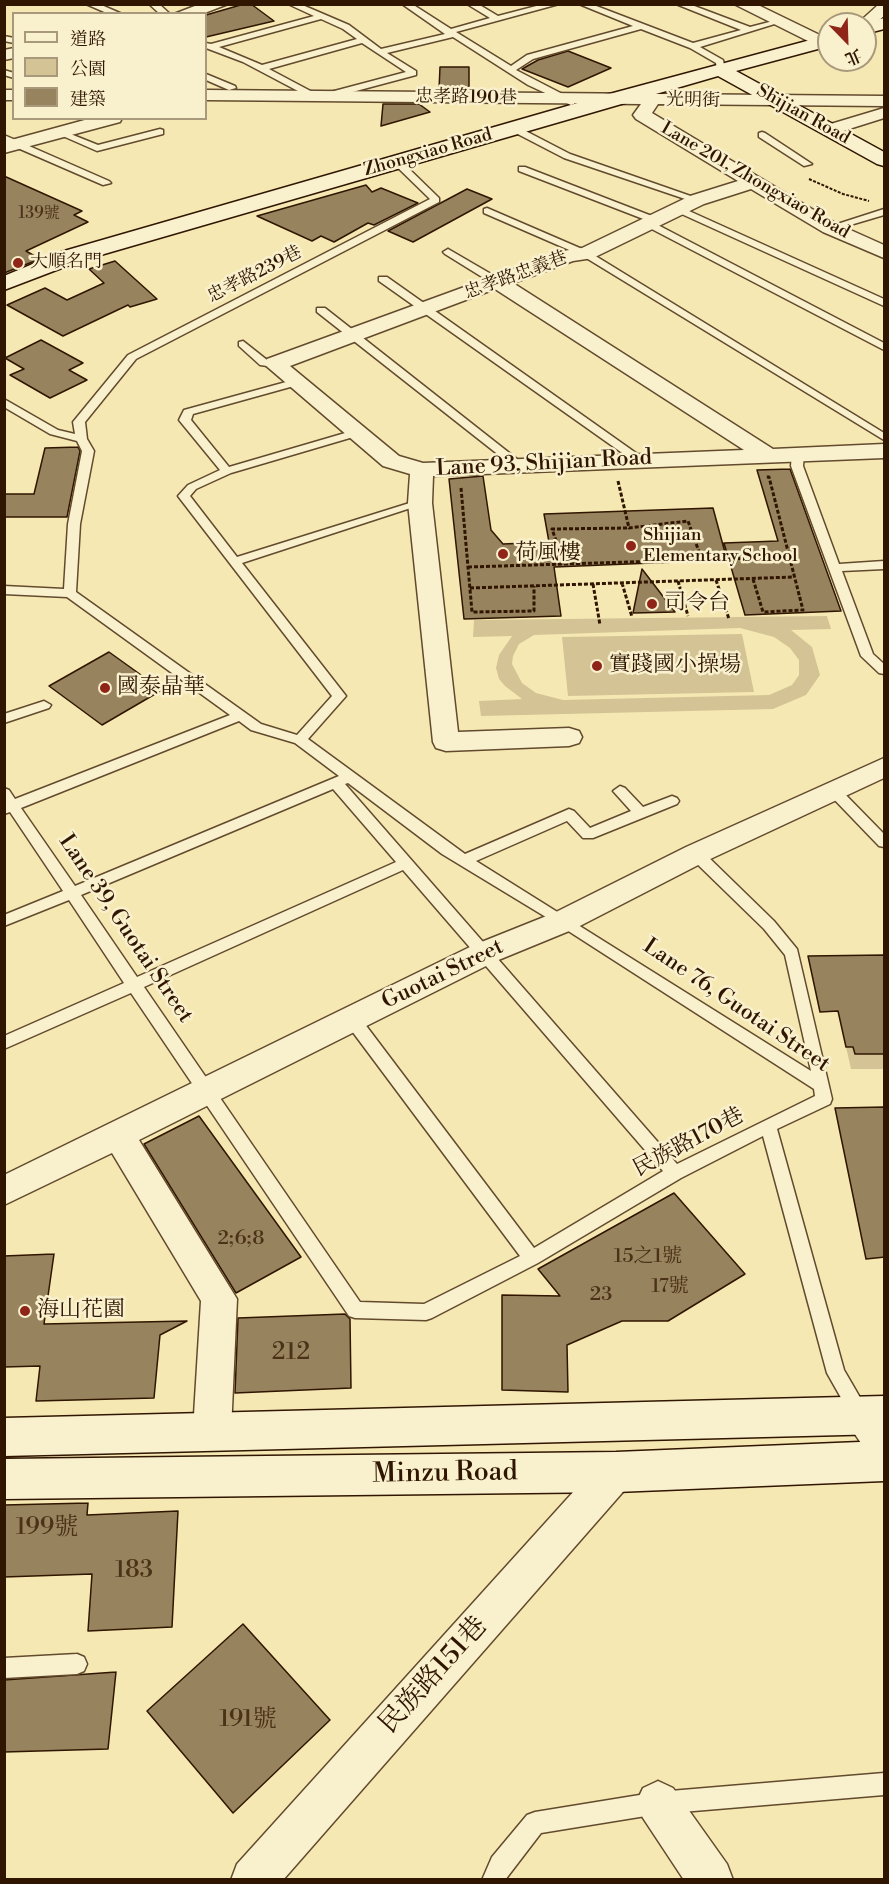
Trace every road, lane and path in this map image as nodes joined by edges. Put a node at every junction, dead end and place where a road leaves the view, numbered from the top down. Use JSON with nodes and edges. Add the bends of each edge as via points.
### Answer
{"nodes":[{"id":1,"x":90,"y":4,"type":"edge"},
{"id":2,"x":220,"y":4,"type":"edge"},
{"id":3,"x":292,"y":4,"type":"edge"},
{"id":4,"x":406,"y":4,"type":"edge"},
{"id":5,"x":471,"y":4,"type":"edge"},
{"id":6,"x":555,"y":4,"type":"edge"},
{"id":7,"x":583,"y":4,"type":"edge"},
{"id":8,"x":680,"y":4,"type":"edge"},
{"id":9,"x":752,"y":6,"type":"edge"},
{"id":10,"x":112,"y":12,"type":"edge"},
{"id":11,"x":190,"y":12,"type":"edge"},
{"id":12,"x":320,"y":16,"type":"junction"},
{"id":13,"x":497,"y":19,"type":"junction"},
{"id":14,"x":777,"y":22,"type":"junction"},
{"id":15,"x":639,"y":27,"type":"junction"},
{"id":16,"x":750,"y":30,"type":"junction"},
{"id":17,"x":449,"y":33,"type":"junction"},
{"id":18,"x":817,"y":38,"type":"edge"},
{"id":19,"x":364,"y":40,"type":"junction"},
{"id":20,"x":817,"y":43,"type":"edge"},
{"id":21,"x":207,"y":46,"type":"edge"},
{"id":22,"x":693,"y":46,"type":"junction"},
{"id":23,"x":380,"y":52,"type":"junction"},
{"id":24,"x":511,"y":70,"type":"junction"},
{"id":25,"x":721,"y":70,"type":"junction"},
{"id":26,"x":270,"y":72,"type":"junction"},
{"id":27,"x":207,"y":78,"type":"edge"},
{"id":28,"x":231,"y":88,"type":"junction"},
{"id":29,"x":207,"y":95,"type":"edge"},
{"id":30,"x":207,"y":95,"type":"edge"},
{"id":31,"x":319,"y":97,"type":"junction"},
{"id":32,"x":609,"y":100,"type":"junction"},
{"id":33,"x":652,"y":100,"type":"junction"},
{"id":34,"x":885,"y":101,"type":"edge"},
{"id":35,"x":779,"y":102,"type":"junction"},
{"id":36,"x":574,"y":103,"type":"junction"},
{"id":37,"x":885,"y":113,"type":"edge"},
{"id":38,"x":107,"y":120,"type":"edge"},
{"id":39,"x":513,"y":128,"type":"junction"},
{"id":40,"x":830,"y":130,"type":"junction"},
{"id":41,"x":160,"y":132,"type":"dead end"},
{"id":42,"x":60,"y":133,"type":"junction"},
{"id":43,"x":762,"y":135,"type":"dead end"},
{"id":44,"x":9,"y":143,"type":"edge"},
{"id":45,"x":885,"y":160,"type":"edge"},
{"id":46,"x":398,"y":163,"type":"junction"},
{"id":47,"x":807,"y":164,"type":"joint"},
{"id":48,"x":522,"y":169,"type":"dead end"},
{"id":49,"x":753,"y":182,"type":"junction"},
{"id":50,"x":106,"y":183,"type":"dead end"},
{"id":51,"x":697,"y":200,"type":"junction"},
{"id":52,"x":678,"y":209,"type":"junction"},
{"id":53,"x":881,"y":209,"type":"edge"},
{"id":54,"x":487,"y":211,"type":"dead end"},
{"id":55,"x":651,"y":222,"type":"junction"},
{"id":56,"x":830,"y":228,"type":"junction"},
{"id":57,"x":448,"y":252,"type":"dead end"},
{"id":58,"x":885,"y":252,"type":"edge"},
{"id":59,"x":586,"y":254,"type":"junction"},
{"id":60,"x":383,"y":279,"type":"dead end"},
{"id":61,"x":499,"y":283,"type":"junction"},
{"id":62,"x":4,"y":284,"type":"edge"},
{"id":63,"x":885,"y":303,"type":"edge"},
{"id":64,"x":426,"y":309,"type":"junction"},
{"id":65,"x":321,"y":310,"type":"dead end"},
{"id":66,"x":354,"y":336,"type":"junction"},
{"id":67,"x":243,"y":344,"type":"dead end"},
{"id":68,"x":885,"y":347,"type":"edge"},
{"id":69,"x":275,"y":364,"type":"junction"},
{"id":70,"x":297,"y":382,"type":"junction"},
{"id":71,"x":4,"y":402,"type":"edge"},
{"id":72,"x":356,"y":433,"type":"junction"},
{"id":73,"x":885,"y":436,"type":"edge"},
{"id":74,"x":81,"y":439,"type":"junction"},
{"id":75,"x":885,"y":451,"type":"edge"},
{"id":76,"x":798,"y":454,"type":"junction"},
{"id":77,"x":767,"y":455,"type":"junction"},
{"id":78,"x":518,"y":465,"type":"junction"},
{"id":79,"x":422,"y":470,"type":"junction"},
{"id":80,"x":634,"y":470,"type":"junction"},
{"id":81,"x":227,"y":471,"type":"junction"},
{"id":82,"x":757,"y":478,"type":"dead end"},
{"id":83,"x":618,"y":481,"type":"junction"},
{"id":84,"x":607,"y":482,"type":"dead end"},
{"id":85,"x":471,"y":487,"type":"dead end"},
{"id":86,"x":420,"y":503,"type":"junction"},
{"id":87,"x":629,"y":528,"type":"junction"},
{"id":88,"x":789,"y":557,"type":"junction"},
{"id":89,"x":702,"y":560,"type":"junction"},
{"id":90,"x":233,"y":562,"type":"junction"},
{"id":91,"x":564,"y":564,"type":"junction"},
{"id":92,"x":885,"y":565,"type":"edge"},
{"id":93,"x":468,"y":567,"type":"junction"},
{"id":94,"x":835,"y":568,"type":"junction"},
{"id":95,"x":794,"y":577,"type":"junction"},
{"id":96,"x":753,"y":579,"type":"junction"},
{"id":97,"x":716,"y":580,"type":"junction"},
{"id":98,"x":678,"y":581,"type":"junction"},
{"id":99,"x":622,"y":583,"type":"junction"},
{"id":100,"x":593,"y":584,"type":"junction"},
{"id":101,"x":534,"y":586,"type":"junction"},
{"id":102,"x":470,"y":588,"type":"junction"},
{"id":103,"x":4,"y":590,"type":"edge"},
{"id":104,"x":70,"y":593,"type":"junction"},
{"id":105,"x":688,"y":616,"type":"dead end"},
{"id":106,"x":632,"y":617,"type":"dead end"},
{"id":107,"x":729,"y":619,"type":"dead end"},
{"id":108,"x":600,"y":625,"type":"dead end"},
{"id":109,"x":885,"y":670,"type":"edge"},
{"id":110,"x":44,"y":705,"type":"dead end"},
{"id":111,"x":242,"y":715,"type":"junction"},
{"id":112,"x":4,"y":719,"type":"edge"},
{"id":113,"x":569,"y":737,"type":"dead end"},
{"id":114,"x":300,"y":740,"type":"junction"},
{"id":115,"x":885,"y":767,"type":"edge"},
{"id":116,"x":350,"y":777,"type":"junction"},
{"id":117,"x":334,"y":782,"type":"junction"},
{"id":118,"x":833,"y":790,"type":"junction"},
{"id":119,"x":620,"y":791,"type":"dead end"},
{"id":120,"x":672,"y":801,"type":"dead end"},
{"id":121,"x":7,"y":802,"type":"edge"},
{"id":122,"x":641,"y":813,"type":"junction"},
{"id":123,"x":885,"y":842,"type":"edge"},
{"id":124,"x":696,"y":854,"type":"junction"},
{"id":125,"x":464,"y":860,"type":"junction"},
{"id":126,"x":406,"y":863,"type":"junction"},
{"id":127,"x":73,"y":892,"type":"junction"},
{"id":128,"x":4,"y":921,"type":"edge"},
{"id":129,"x":564,"y":921,"type":"junction"},
{"id":130,"x":485,"y":953,"type":"junction"},
{"id":131,"x":136,"y":984,"type":"junction"},
{"id":132,"x":352,"y":1019,"type":"junction"},
{"id":133,"x":4,"y":1043,"type":"edge"},
{"id":134,"x":822,"y":1086,"type":"junction"},
{"id":135,"x":208,"y":1090,"type":"junction"},
{"id":136,"x":768,"y":1126,"type":"junction"},
{"id":137,"x":118,"y":1135,"type":"junction"},
{"id":138,"x":675,"y":1173,"type":"junction"},
{"id":139,"x":4,"y":1191,"type":"edge"},
{"id":140,"x":532,"y":1258,"type":"junction"},
{"id":141,"x":426,"y":1312,"type":"joint"},
{"id":142,"x":877,"y":1425,"type":"edge"},
{"id":143,"x":212,"y":1431,"type":"junction"},
{"id":144,"x":4,"y":1437,"type":"edge"},
{"id":145,"x":885,"y":1461,"type":"edge"},
{"id":146,"x":616,"y":1472,"type":"junction"},
{"id":147,"x":4,"y":1479,"type":"edge"},
{"id":148,"x":77,"y":1664,"type":"dead end"},
{"id":149,"x":4,"y":1668,"type":"edge"},
{"id":150,"x":885,"y":1784,"type":"edge"},
{"id":151,"x":658,"y":1803,"type":"junction"},
{"id":152,"x":253,"y":1880,"type":"edge"},
{"id":153,"x":493,"y":1880,"type":"edge"},
{"id":154,"x":711,"y":1880,"type":"edge"}],
"edges":[{"from":1,"to":10,"type":"lane"},
{"from":2,"to":11,"type":"street"},
{"from":3,"to":12,"type":"lane"},
{"from":4,"to":17,"type":"lane"},
{"from":5,"to":13,"type":"lane"},
{"from":6,"to":13,"type":"lane"},
{"from":7,"to":15,"type":"lane"},
{"from":8,"to":16,"type":"lane"},
{"from":9,"to":14,"type":"street"},
{"from":12,"to":19,"type":"lane"},
{"from":12,"to":21,"type":"lane"},
{"from":13,"to":17,"type":"lane"},
{"from":14,"to":16,"type":"lane"},
{"from":14,"to":18,"type":"street"},
{"from":15,"to":22,"type":"lane"},
{"from":15,"to":24,"type":"lane","via":[[530,57]]},
{"from":16,"to":22,"type":"lane"},
{"from":17,"to":23,"type":"lane"},
{"from":17,"to":24,"type":"lane"},
{"from":19,"to":23,"type":"lane"},
{"from":19,"to":26,"type":"lane"},
{"from":20,"to":25,"type":"street","name":"Zhongxiao Road"},
{"from":21,"to":26,"type":"lane"},
{"from":22,"to":25,"type":"lane","via":[[720,62]]},
{"from":23,"to":31,"type":"lane","via":[[413,74]]},
{"from":24,"to":36,"type":"lane"},
{"from":25,"to":32,"type":"street","name":"Zhongxiao Road"},
{"from":25,"to":35,"type":"street","name":"Shijian Road"},
{"from":26,"to":28,"type":"street"},
{"from":26,"to":31,"type":"lane"},
{"from":27,"to":28,"type":"lane"},
{"from":28,"to":30,"type":"street"},
{"from":29,"to":31,"type":"street","name":"忠孝路190巷"},
{"from":31,"to":36,"type":"street","name":"忠孝路190巷"},
{"from":32,"to":33,"type":"street","name":"光明街"},
{"from":32,"to":36,"type":"street","name":"Zhongxiao Road"},
{"from":33,"to":35,"type":"street","name":"光明街"},
{"from":33,"to":49,"type":"street","name":"Lane 201, Zhongxiao Road","via":[[642,115]]},
{"from":34,"to":35,"type":"street","name":"光明街"},
{"from":35,"to":40,"type":"street","name":"Shijian Road"},
{"from":36,"to":39,"type":"street","name":"Zhongxiao Road"},
{"from":37,"to":40,"type":"street"},
{"from":38,"to":42,"type":"street"},
{"from":39,"to":46,"type":"street","name":"Zhongxiao Road"},
{"from":39,"to":51,"type":"lane","via":[[567,156]]},
{"from":40,"to":45,"type":"street","name":"Shijian Road"},
{"from":41,"to":42,"type":"lane","via":[[97,148]]},
{"from":42,"to":44,"type":"street"},
{"from":43,"to":47,"type":"lane"},
{"from":44,"to":50,"type":"lane"},
{"from":46,"to":62,"type":"street","name":"Zhongxiao Road","via":[[72,256]]},
{"from":46,"to":74,"type":"lane","name":"忠孝路239巷","via":[[436,200],[132,357],[79,422]]},
{"from":47,"to":53,"type":"path","via":[[790,169],[843,194],[862,197]]},
{"from":48,"to":55,"type":"lane"},
{"from":49,"to":51,"type":"street","name":"忠孝路忠義巷"},
{"from":49,"to":56,"type":"street","name":"Lane 201, Zhongxiao Road"},
{"from":51,"to":52,"type":"street","name":"忠孝路忠義巷"},
{"from":52,"to":55,"type":"street","name":"忠孝路忠義巷"},
{"from":52,"to":63,"type":"lane"},
{"from":53,"to":56,"type":"lane"},
{"from":54,"to":59,"type":"lane"},
{"from":55,"to":59,"type":"street","name":"忠孝路忠義巷"},
{"from":55,"to":68,"type":"lane"},
{"from":56,"to":58,"type":"street","name":"Lane 201, Zhongxiao Road"},
{"from":57,"to":61,"type":"lane"},
{"from":59,"to":61,"type":"street","name":"忠孝路忠義巷","via":[[570,255]]},
{"from":59,"to":73,"type":"lane"},
{"from":60,"to":64,"type":"lane"},
{"from":61,"to":64,"type":"street","name":"忠孝路忠義巷"},
{"from":61,"to":77,"type":"street"},
{"from":64,"to":66,"type":"street","name":"忠孝路忠義巷"},
{"from":64,"to":80,"type":"lane"},
{"from":65,"to":66,"type":"lane"},
{"from":66,"to":69,"type":"street","name":"忠孝路忠義巷"},
{"from":66,"to":78,"type":"lane"},
{"from":67,"to":69,"type":"lane","via":[[264,363]]},
{"from":69,"to":70,"type":"street"},
{"from":70,"to":72,"type":"street"},
{"from":70,"to":81,"type":"lane","via":[[188,411],[185,420]]},
{"from":71,"to":74,"type":"lane","via":[[54,432]]},
{"from":72,"to":79,"type":"street","via":[[391,461]]},
{"from":72,"to":81,"type":"lane"},
{"from":74,"to":104,"type":"lane","via":[[88,451],[74,524]]},
{"from":75,"to":76,"type":"street","name":"Lane 93, Shijian Road"},
{"from":76,"to":77,"type":"street","name":"Lane 93, Shijian Road"},
{"from":76,"to":94,"type":"lane","via":[[797,466]]},
{"from":77,"to":80,"type":"street","name":"Lane 93, Shijian Road"},
{"from":78,"to":79,"type":"street","name":"Lane 93, Shijian Road"},
{"from":78,"to":80,"type":"street","name":"Lane 93, Shijian Road"},
{"from":79,"to":86,"type":"street","name":"Lane 93, Shijian Road"},
{"from":80,"to":83,"type":"path"},
{"from":81,"to":90,"type":"lane","via":[[192,487],[184,496]]},
{"from":82,"to":88,"type":"path","via":[[769,477]]},
{"from":83,"to":84,"type":"path"},
{"from":83,"to":87,"type":"path"},
{"from":85,"to":93,"type":"path","via":[[459,488]]},
{"from":86,"to":90,"type":"lane"},
{"from":86,"to":113,"type":"street","name":"Lane 93, Shijian Road","via":[[446,742]]},
{"from":87,"to":89,"type":"path","via":[[688,521]]},
{"from":87,"to":91,"type":"path","via":[[552,529]]},
{"from":88,"to":89,"type":"path"},
{"from":88,"to":95,"type":"path"},
{"from":89,"to":91,"type":"path"},
{"from":90,"to":114,"type":"lane","via":[[339,696]]},
{"from":91,"to":93,"type":"path"},
{"from":92,"to":94,"type":"lane"},
{"from":93,"to":102,"type":"path"},
{"from":94,"to":109,"type":"lane","via":[[867,656]]},
{"from":95,"to":96,"type":"path"},
{"from":95,"to":96,"type":"path","via":[[803,610],[763,612]]},
{"from":96,"to":97,"type":"path"},
{"from":97,"to":98,"type":"path"},
{"from":97,"to":107,"type":"path"},
{"from":98,"to":99,"type":"path"},
{"from":98,"to":105,"type":"path"},
{"from":99,"to":100,"type":"path"},
{"from":99,"to":106,"type":"path"},
{"from":100,"to":101,"type":"path"},
{"from":100,"to":108,"type":"path"},
{"from":101,"to":102,"type":"path"},
{"from":101,"to":102,"type":"path","via":[[534,611],[472,612]]},
{"from":103,"to":104,"type":"lane"},
{"from":104,"to":111,"type":"lane"},
{"from":110,"to":112,"type":"lane"},
{"from":111,"to":114,"type":"lane","via":[[256,727]]},
{"from":111,"to":121,"type":"lane"},
{"from":114,"to":116,"type":"lane","name":"Lane 76, Guotai Street"},
{"from":115,"to":118,"type":"street","name":"Guotai Street"},
{"from":116,"to":117,"type":"lane"},
{"from":116,"to":125,"type":"lane","name":"Lane 76, Guotai Street"},
{"from":117,"to":126,"type":"lane"},
{"from":117,"to":127,"type":"lane"},
{"from":118,"to":123,"type":"lane"},
{"from":118,"to":124,"type":"street","name":"Guotai Street"},
{"from":119,"to":122,"type":"lane"},
{"from":120,"to":122,"type":"lane"},
{"from":121,"to":127,"type":"lane","name":"Lane 39, Guotai Street"},
{"from":122,"to":125,"type":"lane","via":[[588,834],[569,814]]},
{"from":124,"to":129,"type":"street","name":"Guotai Street"},
{"from":124,"to":134,"type":"lane","via":[[792,953]]},
{"from":125,"to":129,"type":"lane","name":"Lane 76, Guotai Street"},
{"from":126,"to":130,"type":"lane"},
{"from":126,"to":131,"type":"lane"},
{"from":127,"to":128,"type":"lane"},
{"from":127,"to":131,"type":"lane","name":"Lane 39, Guotai Street"},
{"from":129,"to":130,"type":"street","name":"Guotai Street"},
{"from":129,"to":134,"type":"lane","name":"Lane 76, Guotai Street"},
{"from":130,"to":132,"type":"street","name":"Guotai Street"},
{"from":130,"to":138,"type":"lane"},
{"from":131,"to":133,"type":"lane"},
{"from":131,"to":135,"type":"lane","name":"Lane 39, Guotai Street"},
{"from":132,"to":135,"type":"street","name":"Guotai Street"},
{"from":132,"to":140,"type":"lane"},
{"from":134,"to":136,"type":"lane","name":"Lane 76, Guotai Street","via":[[824,1099]]},
{"from":135,"to":137,"type":"street","name":"Guotai Street"},
{"from":135,"to":141,"type":"lane","name":"Lane 39, Guotai Street","via":[[355,1310]]},
{"from":136,"to":138,"type":"lane","name":"民族路170巷"},
{"from":136,"to":142,"type":"lane","name":"民族路170巷","via":[[836,1373]]},
{"from":137,"to":139,"type":"street","name":"Guotai Street"},
{"from":137,"to":143,"type":"street","via":[[219,1299]]},
{"from":138,"to":140,"type":"lane","name":"民族路170巷"},
{"from":140,"to":141,"type":"lane","name":"民族路170巷"},
{"from":142,"to":143,"type":"street","name":"Minzu Road"},
{"from":143,"to":144,"type":"street","name":"Minzu Road"},
{"from":145,"to":146,"type":"street","name":"Minzu Road"},
{"from":146,"to":147,"type":"street","name":"Minzu Road"},
{"from":146,"to":152,"type":"street","name":"民族路151巷"},
{"from":148,"to":149,"type":"lane"},
{"from":150,"to":151,"type":"lane"},
{"from":151,"to":153,"type":"lane","via":[[535,1823],[500,1865]]},
{"from":151,"to":154,"type":"street"}]}
